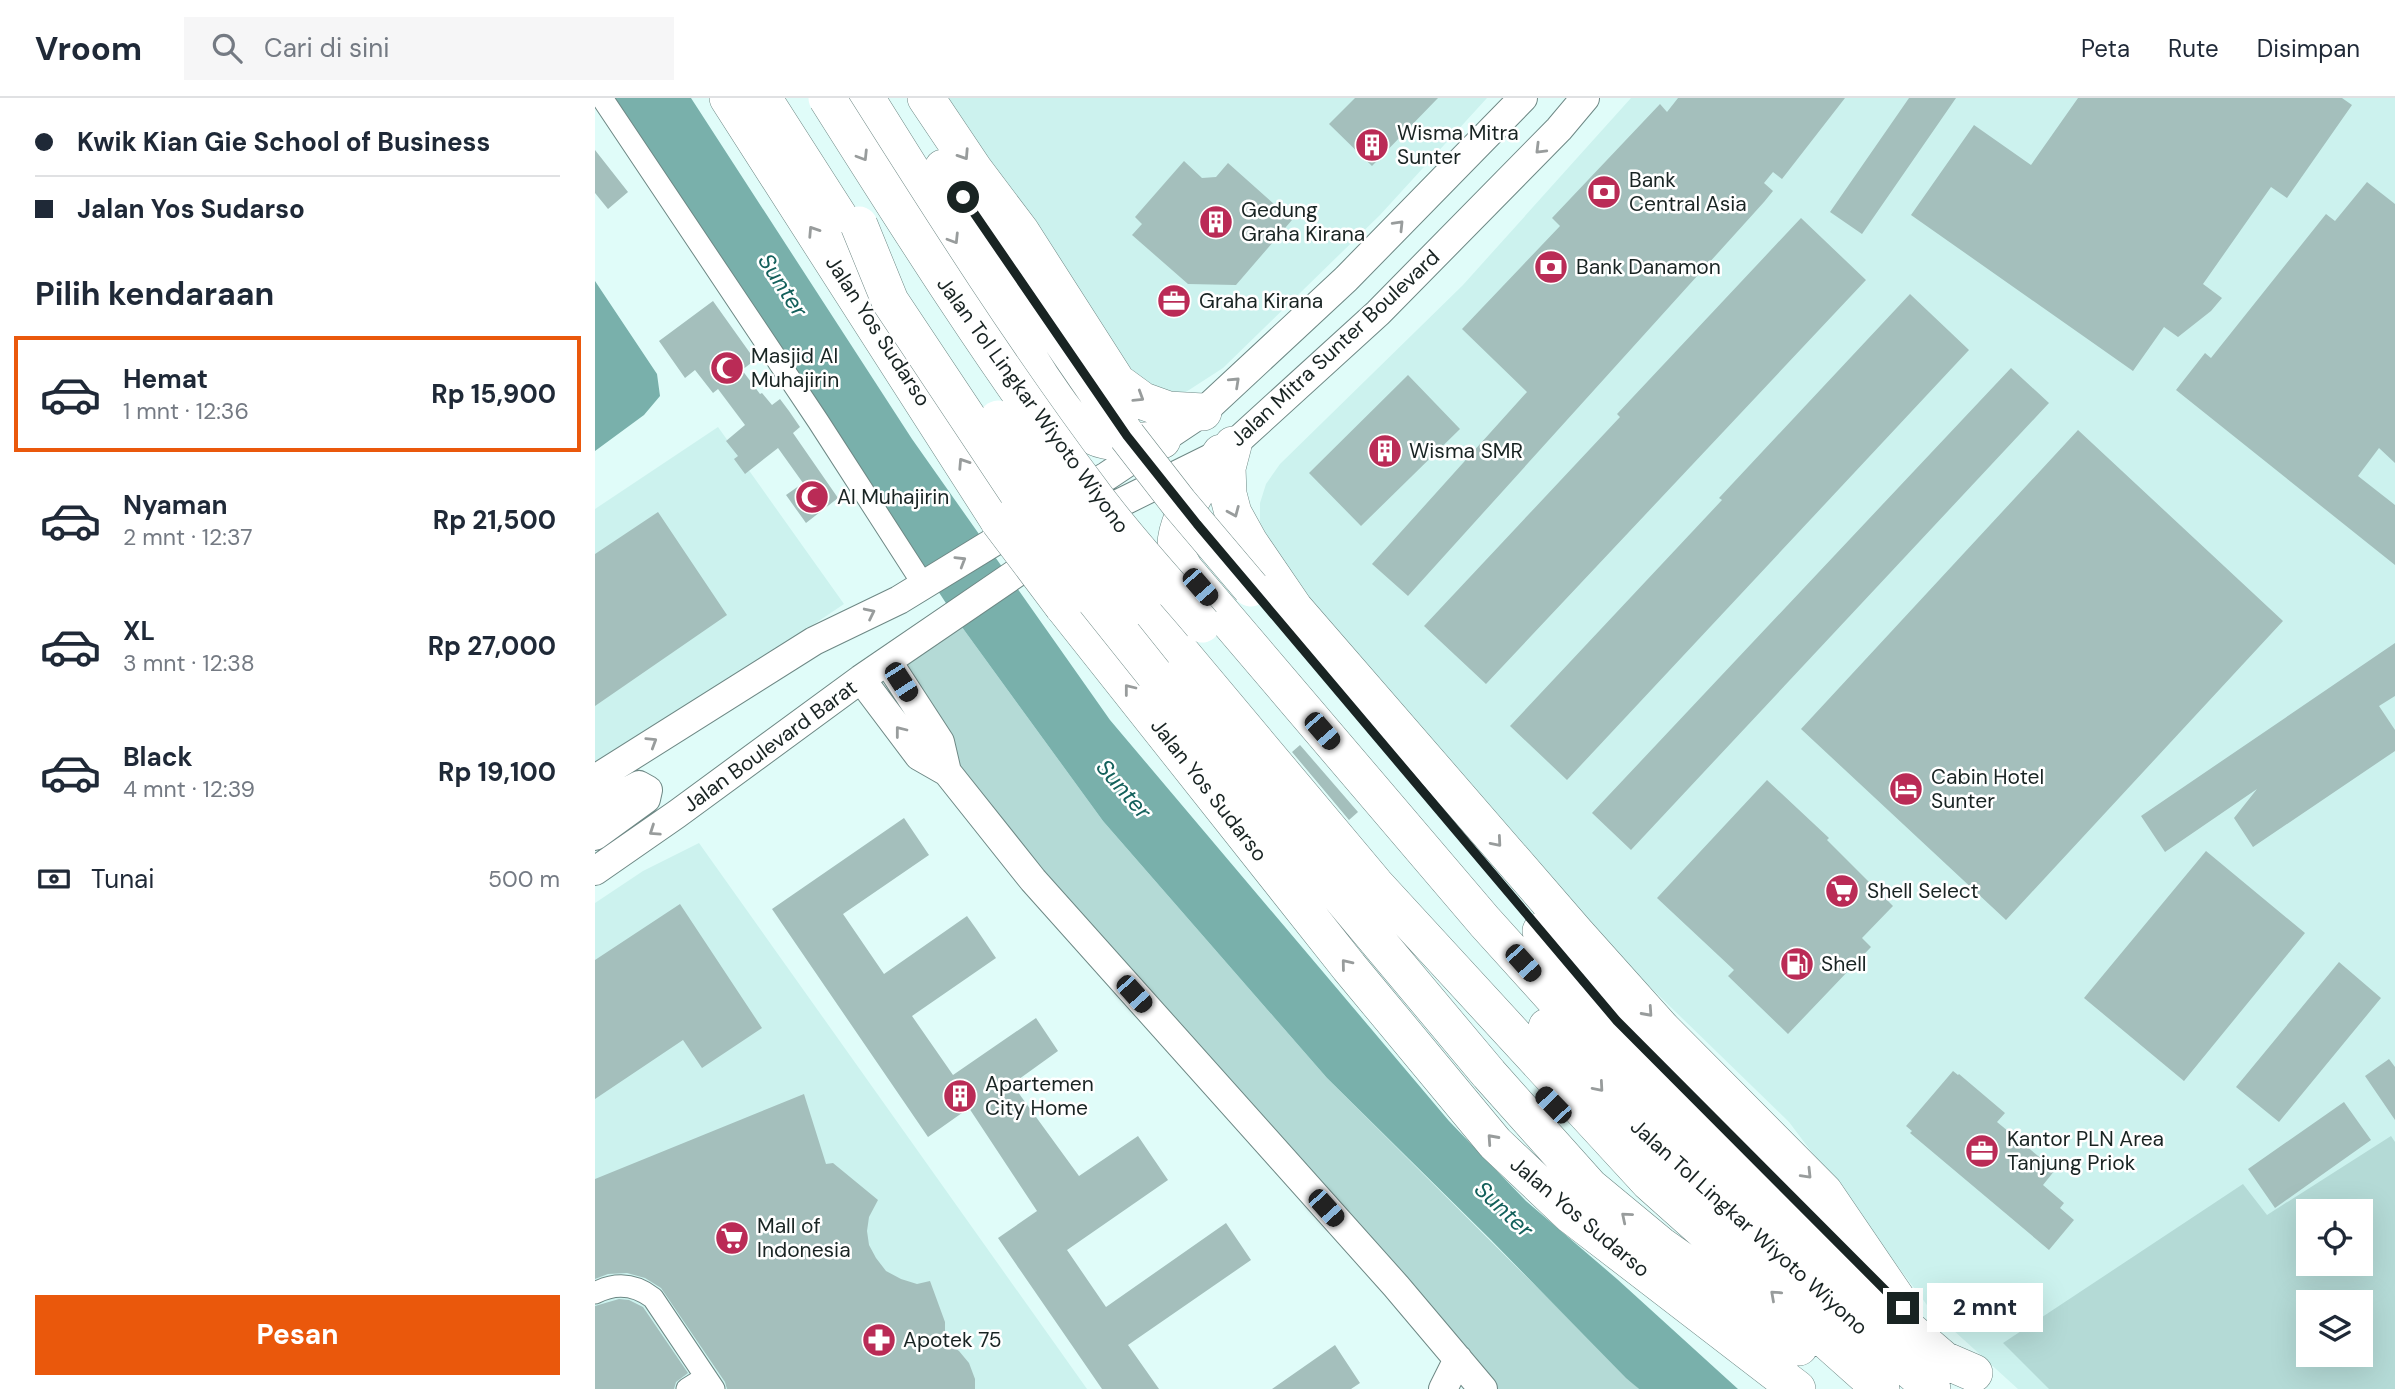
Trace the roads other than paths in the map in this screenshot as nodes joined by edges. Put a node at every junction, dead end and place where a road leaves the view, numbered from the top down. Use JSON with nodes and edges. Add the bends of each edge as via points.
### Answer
{"nodes":[{"id":1,"x":602,"y":98,"type":"edge"},
{"id":2,"x":728,"y":98,"type":"edge"},
{"id":3,"x":763,"y":98,"type":"edge"},
{"id":4,"x":783,"y":98,"type":"edge"},
{"id":5,"x":827,"y":98,"type":"edge"},
{"id":6,"x":866,"y":98,"type":"edge"},
{"id":7,"x":895,"y":98,"type":"edge"},
{"id":8,"x":926,"y":98,"type":"edge"},
{"id":9,"x":1523,"y":98,"type":"edge"},
{"id":10,"x":1585,"y":98,"type":"edge"},
{"id":11,"x":859,"y":225,"type":"junction"},
{"id":12,"x":1203,"y":412,"type":"junction"},
{"id":13,"x":1163,"y":440,"type":"junction"},
{"id":14,"x":1227,"y":449,"type":"junction"},
{"id":15,"x":1005,"y":535,"type":"junction"},
{"id":16,"x":1058,"y":545,"type":"junction"},
{"id":17,"x":1185,"y":570,"type":"junction"},
{"id":18,"x":1014,"y":575,"type":"joint"},
{"id":19,"x":924,"y":584,"type":"junction"},
{"id":20,"x":1134,"y":618,"type":"junction"},
{"id":21,"x":888,"y":662,"type":"junction"},
{"id":22,"x":861,"y":680,"type":"junction"},
{"id":23,"x":947,"y":772,"type":"junction"},
{"id":24,"x":595,"y":779,"type":"edge"},
{"id":25,"x":595,"y":809,"type":"edge"},
{"id":26,"x":595,"y":836,"type":"edge"},
{"id":27,"x":595,"y":871,"type":"edge"},
{"id":28,"x":595,"y":1293,"type":"edge"},
{"id":29,"x":1903,"y":1308,"type":"junction"},
{"id":30,"x":1760,"y":1316,"type":"junction"},
{"id":31,"x":1458,"y":1359,"type":"junction"},
{"id":32,"x":710,"y":1383,"type":"edge"},
{"id":33,"x":1975,"y":1384,"type":"edge"},
{"id":34,"x":687,"y":1389,"type":"edge"},
{"id":35,"x":1443,"y":1389,"type":"edge"},
{"id":36,"x":1483,"y":1389,"type":"edge"},
{"id":37,"x":1797,"y":1389,"type":"edge"},
{"id":38,"x":1851,"y":1389,"type":"edge"},
{"id":39,"x":1881,"y":1389,"type":"edge"},
{"id":40,"x":1932,"y":1389,"type":"edge"}],
"edges":[{"from":1,"to":19,"type":"street"},
{"from":37,"to":2,"type":"highway","name":"Jalan Yos Sudarso","one_way":true,"bridge":true,"via":[[1571,1214],[1495,1143],[1340,956],[999,521]]},
{"from":3,"to":15,"type":"highway","via":[[1019,500],[1021,513]]},
{"from":4,"to":11,"type":"highway","name":"Jalan Tol Lingkar Wiyoto Wiyono"},
{"from":5,"to":40,"type":"highway","name":"Jalan Tol Lingkar Wiyoto Wiyono","one_way":true,"bridge":true,"via":[[941,279],[1091,492],[1471,940],[1642,1137]]},
{"from":6,"to":13,"type":"highway","one_way":true,"via":[[1069,417],[1095,437]]},
{"from":7,"to":29,"type":"highway","bridge":true,"via":[[1127,436],[1179,503],[1617,1021]]},
{"from":8,"to":12,"type":"highway","one_way":true,"via":[[1021,232],[1118,382],[1143,401],[1168,410]]},
{"from":12,"to":9,"type":"main road","name":"Jalan Mitra Sunter Boulevard","one_way":true,"via":[[1346,279]]},
{"from":10,"to":14,"type":"main road","name":"Jalan Mitra Sunter Boulevard","one_way":true,"via":[[1378,313]]},
{"from":30,"to":11,"type":"highway","one_way":true,"bridge":true,"via":[[1660,1245],[1590,1187],[1206,739],[1059,555],[890,301]]},
{"from":39,"to":11,"type":"highway","name":"Jalan Tol Lingkar Wiyoto Wiyono","one_way":true,"bridge":true,"via":[[1649,1182],[1375,884],[1069,520]]},
{"from":12,"to":13,"type":"main road","name":"Jalan Mitra Sunter Boulevard"},
{"from":13,"to":15,"type":"main road","name":"Jalan Mitra Sunter Boulevard"},
{"from":14,"to":16,"type":"main road","name":"Jalan Mitra Sunter Boulevard","via":[[1120,503]]},
{"from":14,"to":17,"type":"highway","via":[[1199,487],[1178,534],[1177,552]]},
{"from":14,"to":29,"type":"highway","one_way":true,"via":[[1233,513],[1294,608],[1662,1029],[1824,1192]]},
{"from":19,"to":15,"type":"main road","one_way":true},
{"from":16,"to":18,"type":"main road","name":"Jalan Mitra Sunter Boulevard"},
{"from":16,"to":20,"type":"highway"},
{"from":17,"to":20,"type":"highway","via":[[1159,575],[1149,583]]},
{"from":17,"to":33,"type":"highway","via":[[1596,1045],[1738,1181]]},
{"from":18,"to":21,"type":"main road","name":"Jalan Boulevard Barat"},
{"from":24,"to":19,"type":"main road","one_way":true,"via":[[814,640]]},
{"from":20,"to":30,"type":"highway","via":[[1229,744],[1477,1028]]},
{"from":21,"to":22,"type":"main road","name":"Jalan Boulevard Barat"},
{"from":21,"to":23,"type":"main road","via":[[940,742]]},
{"from":23,"to":22,"type":"main road","one_way":true,"via":[[919,756]]},
{"from":22,"to":27,"type":"main road","name":"Jalan Boulevard Barat","one_way":true},
{"from":23,"to":31,"type":"main road","via":[[1041,889]]},
{"from":25,"to":26,"type":"main road","via":[[639,785],[647,790],[646,799],[636,808]]},
{"from":28,"to":32,"type":"street","via":[[622,1284],[653,1298]]},
{"from":29,"to":33,"type":"highway"},
{"from":30,"to":38,"type":"highway"},
{"from":31,"to":35,"type":"main road"},
{"from":31,"to":36,"type":"main road"},
{"from":32,"to":34,"type":"street"}]}
